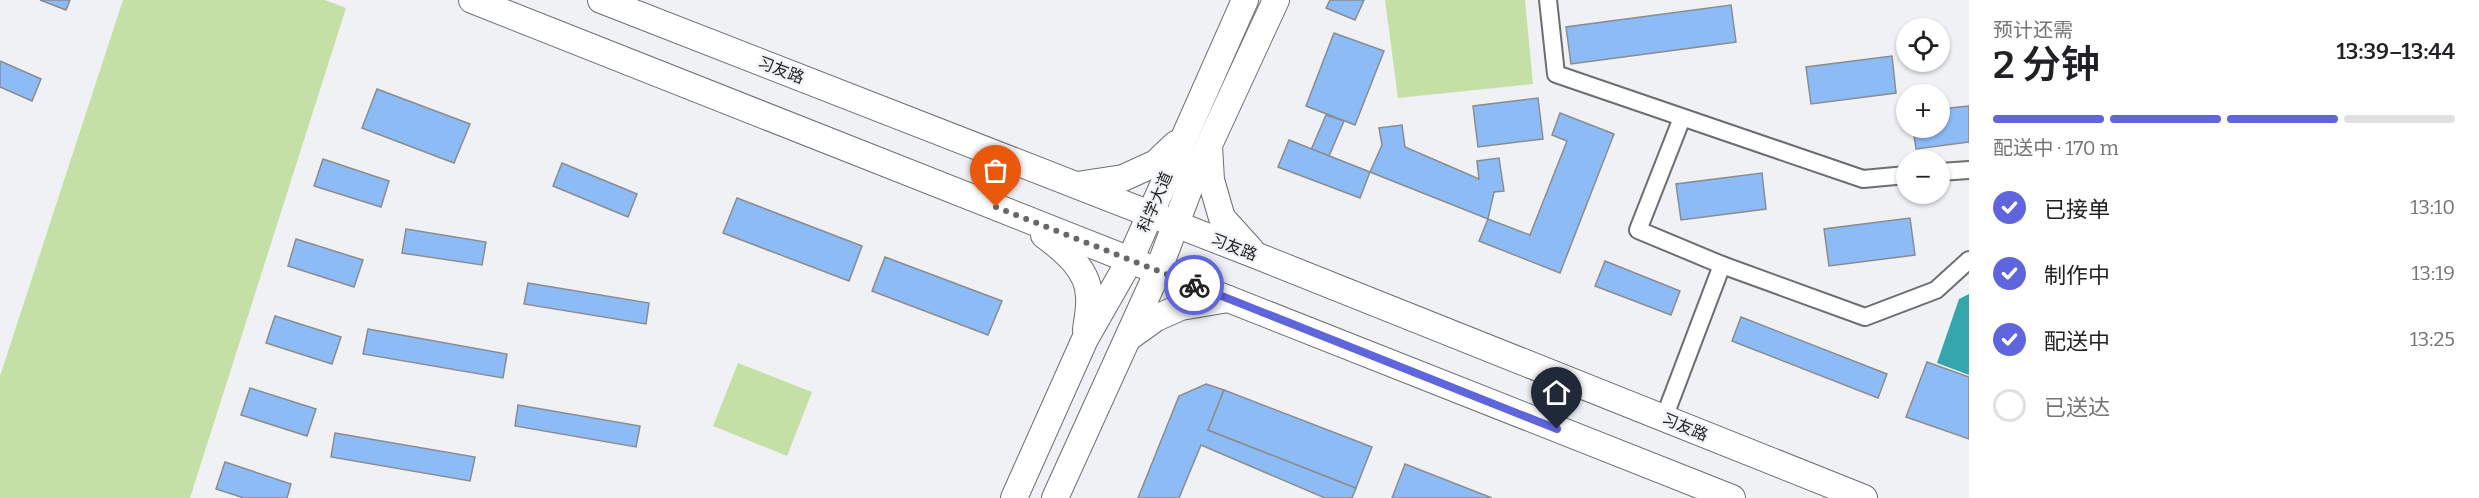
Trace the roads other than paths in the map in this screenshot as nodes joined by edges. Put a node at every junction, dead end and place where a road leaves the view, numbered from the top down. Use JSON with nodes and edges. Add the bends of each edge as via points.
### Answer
{"nodes":[{"id":1,"x":472,"y":0,"type":"edge"},
{"id":2,"x":601,"y":0,"type":"edge"},
{"id":3,"x":1245,"y":0,"type":"edge"},
{"id":4,"x":1275,"y":0,"type":"edge"},
{"id":5,"x":1548,"y":0,"type":"edge"},
{"id":6,"x":1682,"y":118,"type":"junction"},
{"id":7,"x":1183,"y":138,"type":"junction"},
{"id":8,"x":1209,"y":144,"type":"junction"},
{"id":9,"x":1969,"y":170,"type":"edge"},
{"id":10,"x":1950,"y":171,"type":"edge"},
{"id":11,"x":1896,"y":176,"type":"edge"},
{"id":12,"x":1077,"y":185,"type":"junction"},
{"id":13,"x":1150,"y":213,"type":"junction"},
{"id":14,"x":1017,"y":215,"type":"junction"},
{"id":15,"x":1176,"y":224,"type":"junction"},
{"id":16,"x":1255,"y":255,"type":"junction"},
{"id":17,"x":1130,"y":260,"type":"junction"},
{"id":18,"x":1969,"y":260,"type":"edge"},
{"id":19,"x":1722,"y":265,"type":"junction"},
{"id":20,"x":1158,"y":271,"type":"junction"},
{"id":21,"x":1228,"y":299,"type":"junction"},
{"id":22,"x":1127,"y":338,"type":"junction"},
{"id":23,"x":1084,"y":339,"type":"junction"},
{"id":24,"x":1664,"y":418,"type":"junction"},
{"id":25,"x":1014,"y":498,"type":"edge"},
{"id":26,"x":1055,"y":498,"type":"edge"},
{"id":27,"x":1732,"y":498,"type":"edge"},
{"id":28,"x":1864,"y":498,"type":"edge"}],
"edges":[{"from":1,"to":14,"type":"main road"},
{"from":2,"to":12,"type":"main road","name":"习友路"},
{"from":3,"to":7,"type":"main road","name":"科学大道"},
{"from":4,"to":8,"type":"main road","name":"科学大道"},
{"from":5,"to":6,"type":"street","via":[[1556,74]]},
{"from":6,"to":11,"type":"street","via":[[1863,179]]},
{"from":6,"to":19,"type":"street","via":[[1638,230]]},
{"from":7,"to":12,"type":"main road","via":[[1156,164],[1123,178]]},
{"from":7,"to":13,"type":"main road","name":"科学大道"},
{"from":8,"to":15,"type":"main road","name":"科学大道"},
{"from":8,"to":16,"type":"main road","via":[[1211,180],[1222,218]]},
{"from":9,"to":10,"type":"street"},
{"from":12,"to":13,"type":"main road","name":"习友路"},
{"from":13,"to":15,"type":"main road","name":"习友路"},
{"from":13,"to":17,"type":"main road","name":"科学大道"},
{"from":14,"to":17,"type":"main road"},
{"from":14,"to":23,"type":"main road","via":[[1068,252],[1086,281],[1089,297]]},
{"from":15,"to":16,"type":"main road","name":"习友路"},
{"from":15,"to":20,"type":"main road","name":"科学大道"},
{"from":16,"to":24,"type":"main road","name":"习友路"},
{"from":17,"to":20,"type":"main road"},
{"from":17,"to":23,"type":"main road","name":"科学大道"},
{"from":18,"to":19,"type":"street","via":[[1936,290],[1865,317]]},
{"from":19,"to":24,"type":"street"},
{"from":20,"to":21,"type":"main road"},
{"from":20,"to":22,"type":"main road","name":"科学大道"},
{"from":21,"to":22,"type":"main road","via":[[1181,307]]},
{"from":21,"to":27,"type":"main road"},
{"from":22,"to":26,"type":"main road","name":"科学大道"},
{"from":23,"to":25,"type":"main road","name":"科学大道"},
{"from":24,"to":28,"type":"main road","name":"习友路"}]}
